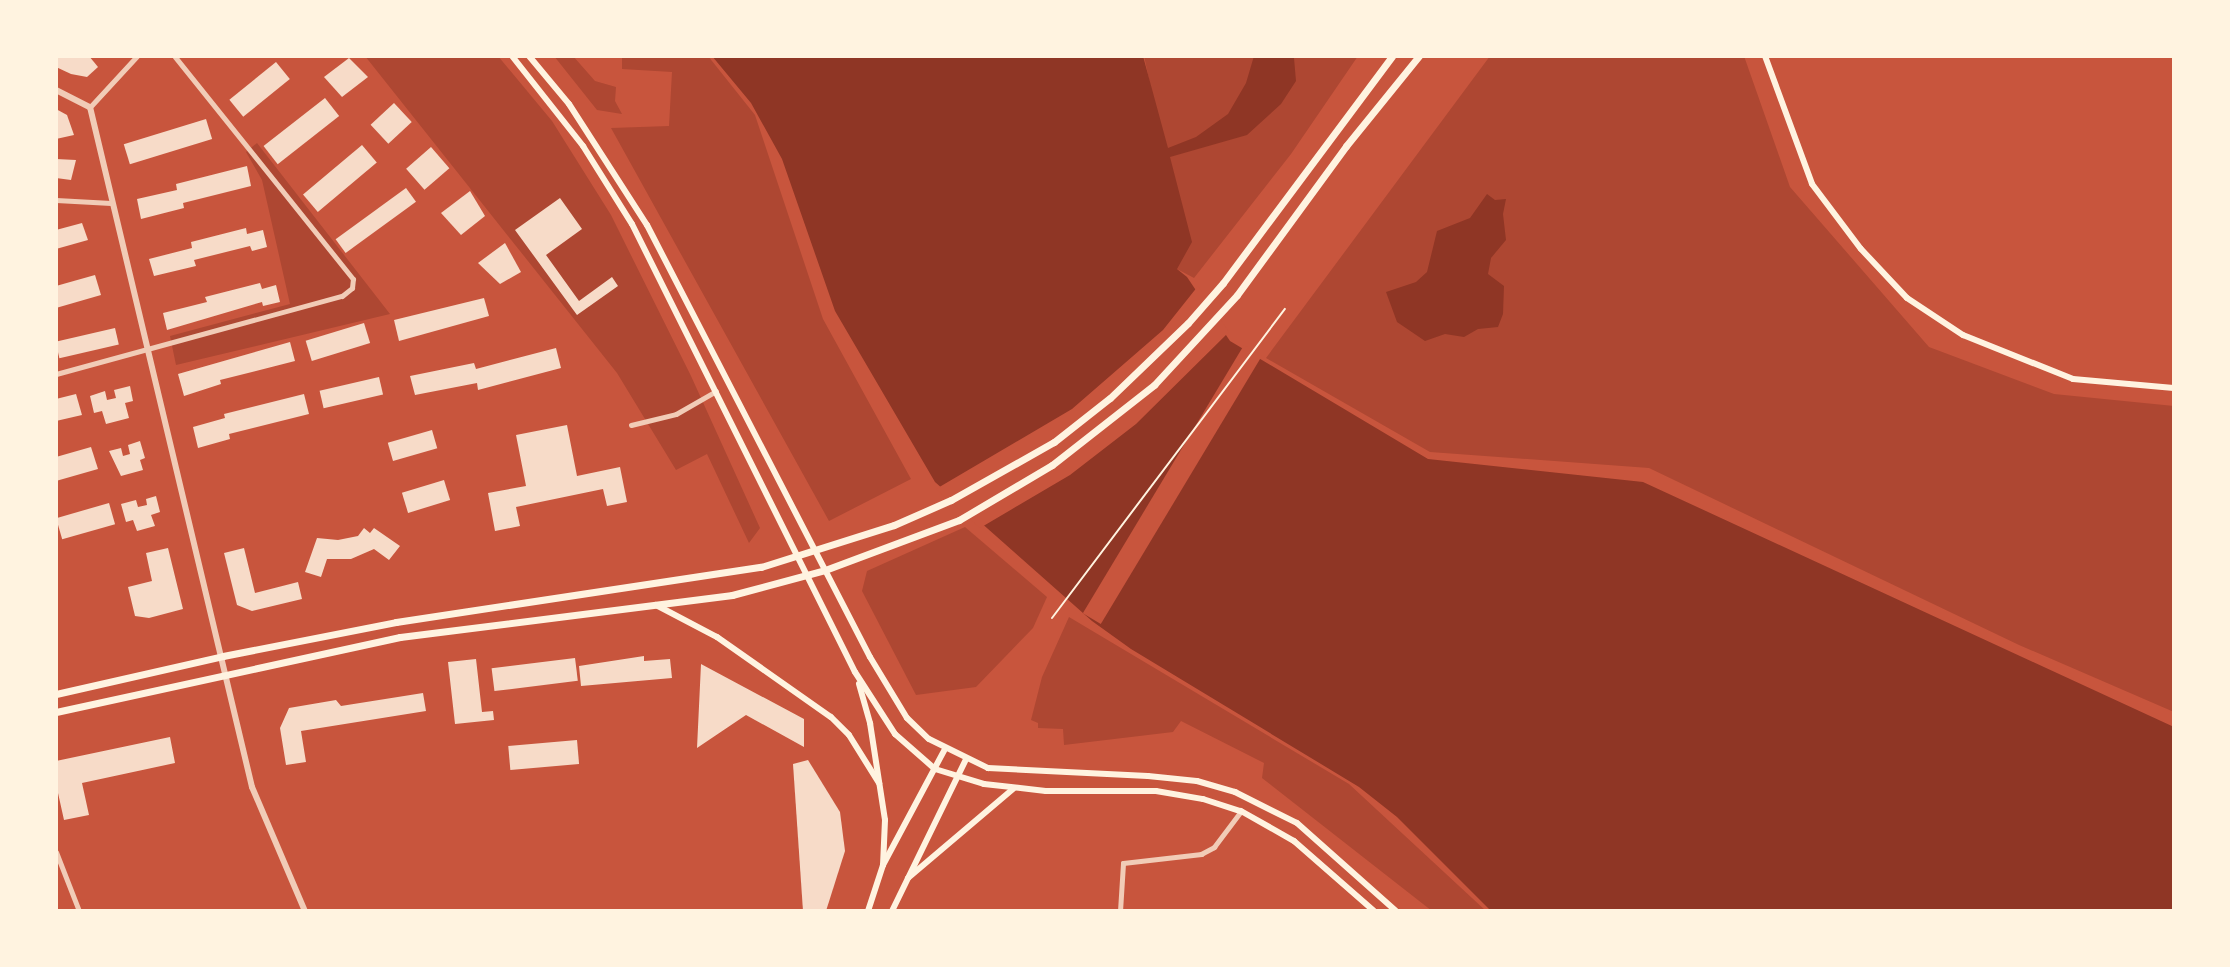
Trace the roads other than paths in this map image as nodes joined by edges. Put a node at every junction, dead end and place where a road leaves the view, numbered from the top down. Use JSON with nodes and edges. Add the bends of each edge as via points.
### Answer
{"nodes":[{"id":1,"x":512,"y":56,"type":"edge"},
{"id":2,"x":529,"y":56,"type":"edge"},
{"id":3,"x":1392,"y":56,"type":"edge"},
{"id":4,"x":1419,"y":56,"type":"edge"},
{"id":5,"x":1765,"y":56,"type":"edge"},
{"id":6,"x":132,"y":57,"type":"edge"},
{"id":7,"x":175,"y":57,"type":"edge"},
{"id":8,"x":56,"y":90,"type":"edge"},
{"id":9,"x":90,"y":107,"type":"junction"},
{"id":10,"x":56,"y":200,"type":"edge"},
{"id":11,"x":111,"y":203,"type":"junction"},
{"id":12,"x":147,"y":350,"type":"junction"},
{"id":13,"x":56,"y":374,"type":"edge"},
{"id":14,"x":2174,"y":388,"type":"edge"},
{"id":15,"x":716,"y":391,"type":"junction"},
{"id":16,"x":631,"y":425,"type":"dead end"},
{"id":17,"x":816,"y":551,"type":"junction"},
{"id":18,"x":799,"y":557,"type":"junction"},
{"id":19,"x":825,"y":570,"type":"junction"},
{"id":20,"x":807,"y":575,"type":"junction"},
{"id":21,"x":656,"y":605,"type":"junction"},
{"id":22,"x":223,"y":656,"type":"junction"},
{"id":23,"x":227,"y":672,"type":"junction"},
{"id":24,"x":855,"y":672,"type":"junction"},
{"id":25,"x":56,"y":694,"type":"edge"},
{"id":26,"x":56,"y":712,"type":"edge"},
{"id":27,"x":945,"y":749,"type":"junction"},
{"id":28,"x":966,"y":759,"type":"junction"},
{"id":29,"x":935,"y":769,"type":"junction"},
{"id":30,"x":958,"y":778,"type":"junction"},
{"id":31,"x":879,"y":783,"type":"junction"},
{"id":32,"x":1013,"y":789,"type":"junction"},
{"id":33,"x":1241,"y":811,"type":"junction"},
{"id":34,"x":56,"y":852,"type":"edge"},
{"id":35,"x":883,"y":865,"type":"junction"},
{"id":36,"x":905,"y":880,"type":"junction"},
{"id":37,"x":79,"y":911,"type":"edge"},
{"id":38,"x":305,"y":911,"type":"edge"},
{"id":39,"x":868,"y":911,"type":"edge"},
{"id":40,"x":892,"y":911,"type":"edge"},
{"id":41,"x":1120,"y":911,"type":"edge"},
{"id":42,"x":1374,"y":911,"type":"edge"},
{"id":43,"x":1396,"y":911,"type":"edge"}],
"edges":[{"from":1,"to":15,"type":"main road","via":[[608,183]]},
{"from":2,"to":17,"type":"main road","via":[[569,104],[647,225]]},
{"from":3,"to":17,"type":"main road","via":[[1223,283],[1110,398],[1054,442],[999,475],[894,525]]},
{"from":4,"to":19,"type":"main road","via":[[1237,295],[1154,385],[1052,465],[959,520]]},
{"from":5,"to":14,"type":"main road","via":[[1812,184],[1907,298],[1963,335],[2073,379]]},
{"from":6,"to":9,"type":"street"},
{"from":7,"to":12,"type":"street","via":[[353,279],[352,288],[342,296]]},
{"from":8,"to":9,"type":"street"},
{"from":9,"to":11,"type":"street"},
{"from":10,"to":11,"type":"street"},
{"from":11,"to":12,"type":"street"},
{"from":12,"to":13,"type":"street"},
{"from":12,"to":22,"type":"street"},
{"from":15,"to":16,"type":"street","via":[[676,414]]},
{"from":15,"to":18,"type":"main road"},
{"from":17,"to":18,"type":"main road"},
{"from":17,"to":19,"type":"main road"},
{"from":18,"to":20,"type":"main road"},
{"from":18,"to":22,"type":"main road","via":[[687,581],[396,622]]},
{"from":19,"to":20,"type":"main road"},
{"from":19,"to":27,"type":"main road","via":[[887,689],[907,718]]},
{"from":20,"to":21,"type":"main road","via":[[732,595]]},
{"from":20,"to":24,"type":"main road"},
{"from":21,"to":23,"type":"main road","via":[[439,630]]},
{"from":21,"to":31,"type":"main road","via":[[717,637],[831,717]]},
{"from":22,"to":23,"type":"street"},
{"from":22,"to":25,"type":"main road"},
{"from":23,"to":26,"type":"main road"},
{"from":23,"to":38,"type":"street","via":[[252,787]]},
{"from":24,"to":29,"type":"main road","via":[[895,734]]},
{"from":24,"to":31,"type":"main road"},
{"from":27,"to":28,"type":"main road"},
{"from":27,"to":29,"type":"main road"},
{"from":28,"to":30,"type":"main road"},
{"from":28,"to":43,"type":"main road","via":[[988,768],[1197,781],[1235,792],[1297,823]]},
{"from":29,"to":30,"type":"main road"},
{"from":29,"to":35,"type":"main road"},
{"from":30,"to":32,"type":"main road"},
{"from":30,"to":36,"type":"main road"},
{"from":31,"to":35,"type":"main road","via":[[885,820]]},
{"from":32,"to":33,"type":"main road","via":[[1156,791]]},
{"from":32,"to":36,"type":"main road"},
{"from":33,"to":41,"type":"street","via":[[1214,847],[1201,854],[1123,863]]},
{"from":33,"to":42,"type":"main road","via":[[1294,841]]},
{"from":34,"to":37,"type":"street"},
{"from":35,"to":39,"type":"main road"},
{"from":36,"to":40,"type":"main road"}]}
